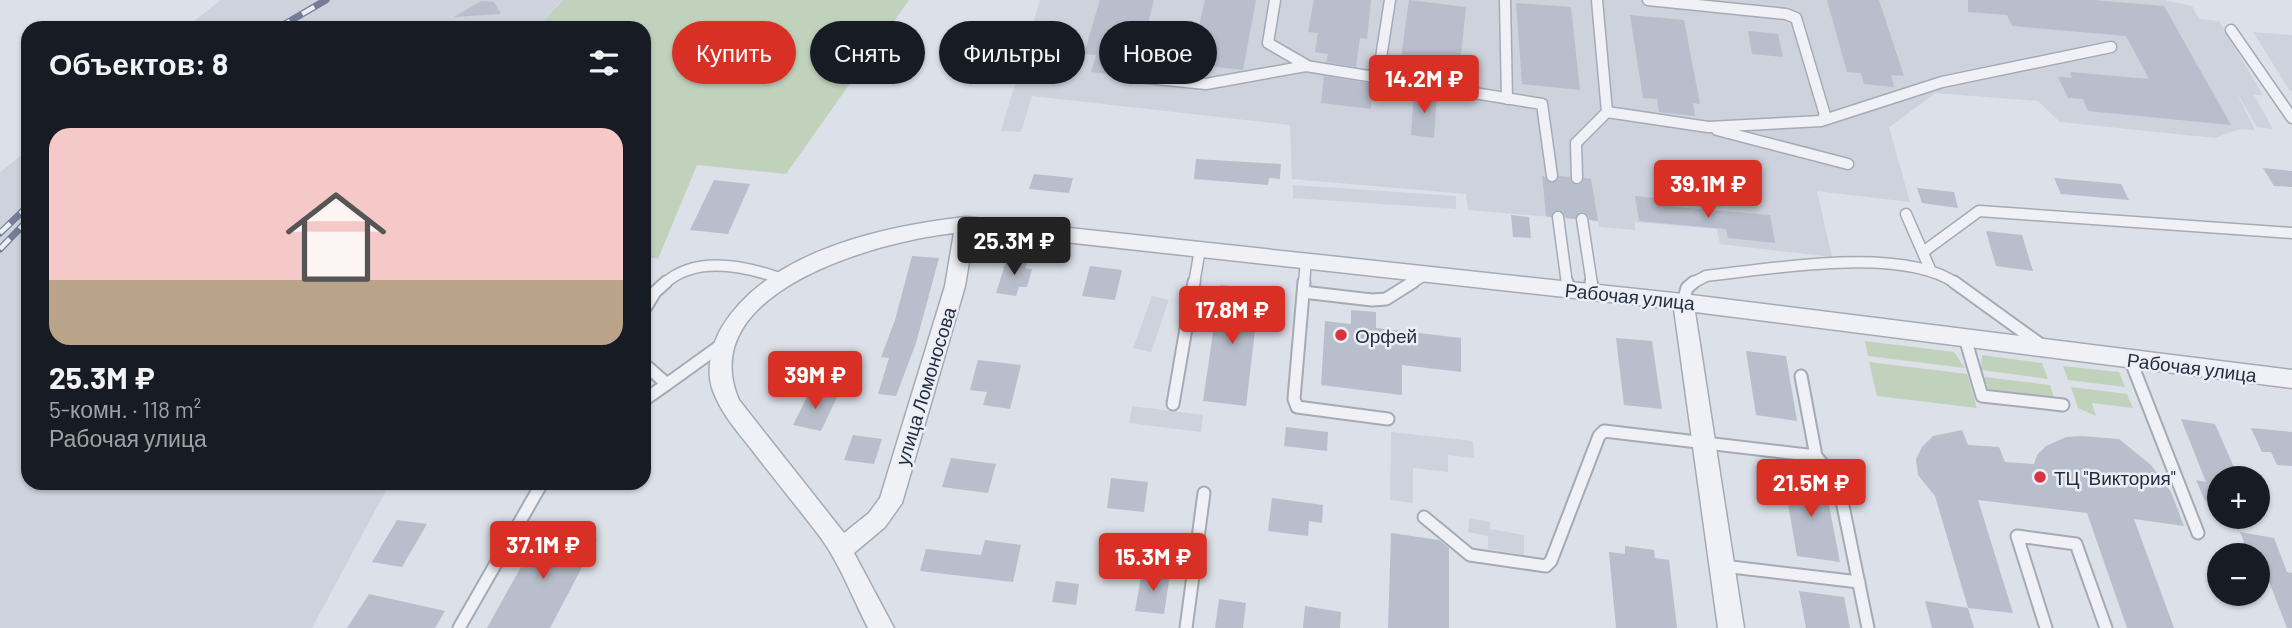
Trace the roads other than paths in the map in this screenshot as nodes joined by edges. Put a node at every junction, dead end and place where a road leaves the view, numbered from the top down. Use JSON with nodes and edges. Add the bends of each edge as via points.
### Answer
{"nodes":[{"id":1,"x":1275,"y":0,"type":"edge"},
{"id":2,"x":1390,"y":0,"type":"edge"},
{"id":3,"x":1505,"y":0,"type":"edge"},
{"id":4,"x":1597,"y":0,"type":"edge"},
{"id":5,"x":1648,"y":0,"type":"edge"},
{"id":6,"x":2231,"y":30,"type":"dead end"},
{"id":7,"x":2111,"y":47,"type":"dead end"},
{"id":8,"x":1306,"y":66,"type":"junction"},
{"id":9,"x":1378,"y":77,"type":"junction"},
{"id":10,"x":1217,"y":82,"type":"edge"},
{"id":11,"x":1507,"y":99,"type":"junction"},
{"id":12,"x":1607,"y":112,"type":"junction"},
{"id":13,"x":2292,"y":118,"type":"edge"},
{"id":14,"x":1821,"y":121,"type":"junction"},
{"id":15,"x":1708,"y":127,"type":"junction"},
{"id":16,"x":1848,"y":164,"type":"dead end"},
{"id":17,"x":1552,"y":176,"type":"dead end"},
{"id":18,"x":1577,"y":178,"type":"dead end"},
{"id":19,"x":1906,"y":214,"type":"dead end"},
{"id":20,"x":1558,"y":217,"type":"dead end"},
{"id":21,"x":1582,"y":219,"type":"dead end"},
{"id":22,"x":966,"y":224,"type":"junction"},
{"id":23,"x":2292,"y":233,"type":"edge"},
{"id":24,"x":1200,"y":248,"type":"junction"},
{"id":25,"x":1923,"y":252,"type":"junction"},
{"id":26,"x":1306,"y":260,"type":"junction"},
{"id":27,"x":1930,"y":269,"type":"junction"},
{"id":28,"x":1426,"y":274,"type":"junction"},
{"id":29,"x":782,"y":278,"type":"junction"},
{"id":30,"x":1568,"y":289,"type":"junction"},
{"id":31,"x":1303,"y":292,"type":"junction"},
{"id":32,"x":1593,"y":292,"type":"junction"},
{"id":33,"x":651,"y":299,"type":"edge"},
{"id":34,"x":1683,"y":302,"type":"junction"},
{"id":35,"x":1965,"y":338,"type":"junction"},
{"id":36,"x":726,"y":341,"type":"junction"},
{"id":37,"x":2045,"y":348,"type":"junction"},
{"id":38,"x":2130,"y":359,"type":"junction"},
{"id":39,"x":651,"y":370,"type":"edge"},
{"id":40,"x":1801,"y":376,"type":"dead end"},
{"id":41,"x":2292,"y":379,"type":"edge"},
{"id":42,"x":667,"y":384,"type":"junction"},
{"id":43,"x":651,"y":395,"type":"edge"},
{"id":44,"x":1174,"y":404,"type":"dead end"},
{"id":45,"x":2063,"y":405,"type":"dead end"},
{"id":46,"x":1388,"y":419,"type":"dead end"},
{"id":47,"x":1703,"y":442,"type":"junction"},
{"id":48,"x":1816,"y":456,"type":"junction"},
{"id":49,"x":538,"y":490,"type":"edge"},
{"id":50,"x":1203,"y":493,"type":"dead end"},
{"id":51,"x":1424,"y":517,"type":"dead end"},
{"id":52,"x":2197,"y":533,"type":"dead end"},
{"id":53,"x":840,"y":550,"type":"junction"},
{"id":54,"x":1722,"y":566,"type":"junction"},
{"id":55,"x":1859,"y":582,"type":"junction"},
{"id":56,"x":459,"y":628,"type":"edge"},
{"id":57,"x":881,"y":628,"type":"edge"},
{"id":58,"x":1186,"y":628,"type":"edge"},
{"id":59,"x":1731,"y":628,"type":"edge"},
{"id":60,"x":1868,"y":628,"type":"edge"},
{"id":61,"x":2046,"y":628,"type":"edge"},
{"id":62,"x":2106,"y":628,"type":"edge"}],
"edges":[{"from":1,"to":8,"type":"lane","via":[[1268,43]]},
{"from":2,"to":9,"type":"lane"},
{"from":3,"to":11,"type":"lane"},
{"from":4,"to":12,"type":"lane"},
{"from":5,"to":14,"type":"lane","via":[[1796,18],[1825,115]]},
{"from":6,"to":13,"type":"lane"},
{"from":7,"to":14,"type":"lane","via":[[1942,82]]},
{"from":8,"to":9,"type":"lane"},
{"from":8,"to":10,"type":"lane"},
{"from":9,"to":11,"type":"lane"},
{"from":11,"to":17,"type":"lane","via":[[1542,104]]},
{"from":12,"to":15,"type":"lane"},
{"from":12,"to":18,"type":"lane","via":[[1576,143]]},
{"from":14,"to":15,"type":"lane"},
{"from":15,"to":16,"type":"lane"},
{"from":19,"to":25,"type":"lane"},
{"from":20,"to":30,"type":"lane"},
{"from":21,"to":32,"type":"lane"},
{"from":22,"to":24,"type":"street","name":"Рабочая улица"},
{"from":22,"to":29,"type":"street","via":[[937,225],[882,238]]},
{"from":22,"to":53,"type":"street","name":"улица Ломоносова","via":[[955,286],[890,503]]},
{"from":23,"to":25,"type":"lane","via":[[1979,211]]},
{"from":24,"to":26,"type":"street","name":"Рабочая улица"},
{"from":24,"to":44,"type":"lane"},
{"from":25,"to":27,"type":"lane"},
{"from":26,"to":28,"type":"street","name":"Рабочая улица"},
{"from":26,"to":31,"type":"lane"},
{"from":27,"to":34,"type":"lane","via":[[1840,261],[1706,276],[1691,282]]},
{"from":27,"to":37,"type":"lane"},
{"from":28,"to":30,"type":"street","name":"Рабочая улица"},
{"from":28,"to":31,"type":"lane","via":[[1386,299]]},
{"from":29,"to":33,"type":"lane","via":[[750,267],[697,267],[673,275]]},
{"from":29,"to":36,"type":"street","via":[[759,294],[729,330]]},
{"from":30,"to":32,"type":"street","name":"Рабочая улица"},
{"from":31,"to":46,"type":"lane","via":[[1297,407]]},
{"from":32,"to":34,"type":"street","name":"Рабочая улица"},
{"from":34,"to":35,"type":"street","name":"Рабочая улица"},
{"from":34,"to":47,"type":"street"},
{"from":35,"to":37,"type":"street","name":"Рабочая улица"},
{"from":35,"to":45,"type":"lane","via":[[1982,396]]},
{"from":36,"to":42,"type":"lane"},
{"from":36,"to":53,"type":"street","via":[[721,380],[730,405]]},
{"from":37,"to":38,"type":"street","name":"Рабочая улица"},
{"from":38,"to":41,"type":"street","name":"Рабочая улица"},
{"from":38,"to":52,"type":"lane"},
{"from":39,"to":42,"type":"lane"},
{"from":40,"to":48,"type":"lane"},
{"from":42,"to":43,"type":"lane"},
{"from":47,"to":48,"type":"lane"},
{"from":47,"to":51,"type":"lane","via":[[1604,431],[1546,566],[1470,555]]},
{"from":47,"to":54,"type":"street"},
{"from":48,"to":55,"type":"lane","via":[[1838,484]]},
{"from":49,"to":56,"type":"lane"},
{"from":50,"to":58,"type":"lane"},
{"from":53,"to":57,"type":"street"},
{"from":54,"to":55,"type":"lane"},
{"from":54,"to":59,"type":"street"},
{"from":55,"to":60,"type":"lane"},
{"from":61,"to":62,"type":"lane","via":[[2017,536],[2076,544]]}]}
